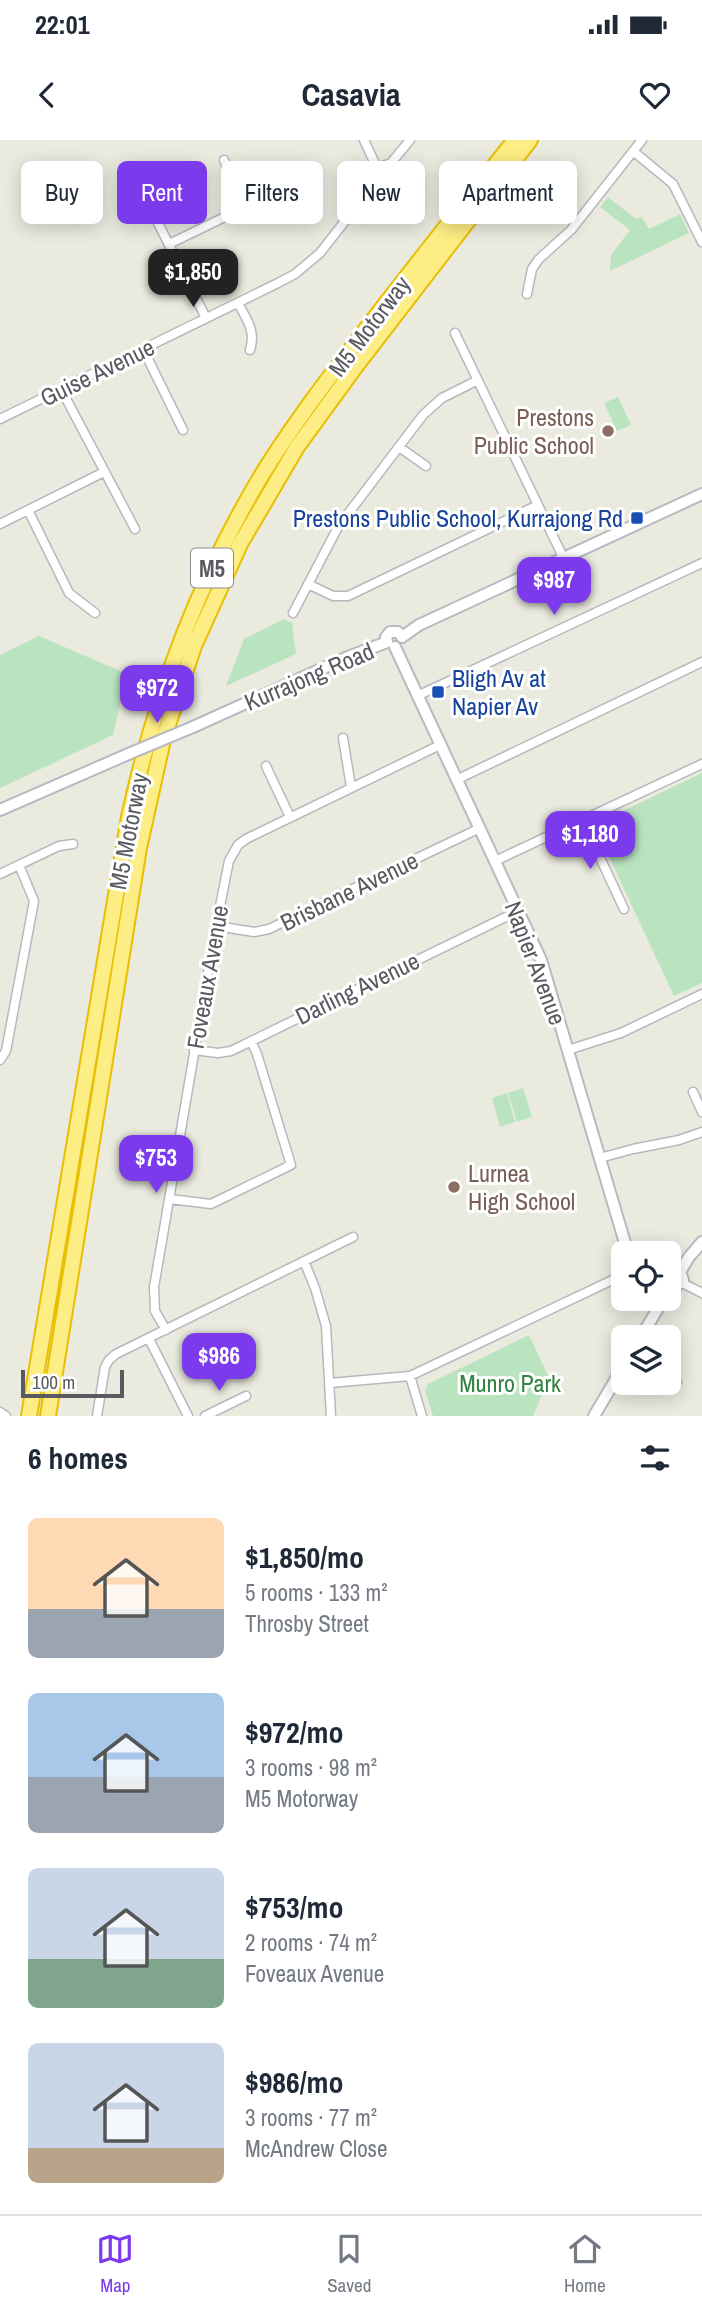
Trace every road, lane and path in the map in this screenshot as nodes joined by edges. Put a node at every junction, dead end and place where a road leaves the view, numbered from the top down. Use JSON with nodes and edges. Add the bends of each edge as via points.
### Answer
{"nodes":[{"id":1,"x":364,"y":140,"type":"edge"},
{"id":2,"x":410,"y":140,"type":"edge"},
{"id":3,"x":504,"y":140,"type":"edge"},
{"id":4,"x":514,"y":140,"type":"edge"},
{"id":5,"x":530,"y":140,"type":"edge"},
{"id":6,"x":642,"y":140,"type":"edge"},
{"id":7,"x":633,"y":150,"type":"junction"},
{"id":8,"x":374,"y":161,"type":"edge"},
{"id":9,"x":393,"y":161,"type":"edge"},
{"id":10,"x":221,"y":218,"type":"edge"},
{"id":11,"x":159,"y":224,"type":"edge"},
{"id":12,"x":344,"y":224,"type":"edge"},
{"id":13,"x":702,"y":242,"type":"edge"},
{"id":14,"x":169,"y":244,"type":"junction"},
{"id":15,"x":402,"y":283,"type":"junction"},
{"id":16,"x":527,"y":294,"type":"dead end"},
{"id":17,"x":238,"y":303,"type":"junction"},
{"id":18,"x":206,"y":318,"type":"junction"},
{"id":19,"x":455,"y":333,"type":"dead end"},
{"id":20,"x":143,"y":349,"type":"junction"},
{"id":21,"x":250,"y":350,"type":"dead end"},
{"id":22,"x":478,"y":380,"type":"junction"},
{"id":23,"x":61,"y":389,"type":"junction"},
{"id":24,"x":0,"y":419,"type":"edge"},
{"id":25,"x":183,"y":430,"type":"dead end"},
{"id":26,"x":399,"y":447,"type":"junction"},
{"id":27,"x":426,"y":466,"type":"dead end"},
{"id":28,"x":104,"y":472,"type":"junction"},
{"id":29,"x":702,"y":494,"type":"edge"},
{"id":30,"x":538,"y":505,"type":"junction"},
{"id":31,"x":28,"y":510,"type":"junction"},
{"id":32,"x":0,"y":524,"type":"edge"},
{"id":33,"x":135,"y":529,"type":"dead end"},
{"id":34,"x":564,"y":559,"type":"junction"},
{"id":35,"x":702,"y":563,"type":"edge"},
{"id":36,"x":308,"y":584,"type":"junction"},
{"id":37,"x":95,"y":613,"type":"dead end"},
{"id":38,"x":293,"y":613,"type":"dead end"},
{"id":39,"x":391,"y":645,"type":"junction"},
{"id":40,"x":702,"y":662,"type":"edge"},
{"id":41,"x":417,"y":696,"type":"junction"},
{"id":42,"x":343,"y":738,"type":"dead end"},
{"id":43,"x":440,"y":745,"type":"junction"},
{"id":44,"x":702,"y":764,"type":"edge"},
{"id":45,"x":266,"y":766,"type":"dead end"},
{"id":46,"x":456,"y":780,"type":"junction"},
{"id":47,"x":351,"y":788,"type":"junction"},
{"id":48,"x":0,"y":810,"type":"edge"},
{"id":49,"x":290,"y":817,"type":"junction"},
{"id":50,"x":583,"y":821,"type":"junction"},
{"id":51,"x":478,"y":829,"type":"junction"},
{"id":52,"x":73,"y":844,"type":"dead end"},
{"id":53,"x":495,"y":861,"type":"junction"},
{"id":54,"x":19,"y":865,"type":"junction"},
{"id":55,"x":0,"y":874,"type":"edge"},
{"id":56,"x":624,"y":909,"type":"dead end"},
{"id":57,"x":518,"y":911,"type":"junction"},
{"id":58,"x":216,"y":926,"type":"junction"},
{"id":59,"x":702,"y":994,"type":"edge"},
{"id":60,"x":251,"y":1041,"type":"junction"},
{"id":61,"x":568,"y":1049,"type":"junction"},
{"id":62,"x":194,"y":1050,"type":"junction"},
{"id":63,"x":0,"y":1059,"type":"edge"},
{"id":64,"x":693,"y":1092,"type":"dead end"},
{"id":65,"x":702,"y":1112,"type":"edge"},
{"id":66,"x":702,"y":1132,"type":"edge"},
{"id":67,"x":600,"y":1158,"type":"junction"},
{"id":68,"x":170,"y":1199,"type":"junction"},
{"id":69,"x":353,"y":1237,"type":"dead end"},
{"id":70,"x":624,"y":1241,"type":"edge"},
{"id":71,"x":702,"y":1242,"type":"edge"},
{"id":72,"x":304,"y":1261,"type":"junction"},
{"id":73,"x":681,"y":1269,"type":"edge"},
{"id":74,"x":611,"y":1281,"type":"edge"},
{"id":75,"x":681,"y":1282,"type":"edge"},
{"id":76,"x":702,"y":1293,"type":"edge"},
{"id":77,"x":166,"y":1330,"type":"junction"},
{"id":78,"x":149,"y":1339,"type":"junction"},
{"id":79,"x":410,"y":1376,"type":"junction"},
{"id":80,"x":330,"y":1382,"type":"junction"},
{"id":81,"x":611,"y":1387,"type":"edge"},
{"id":82,"x":246,"y":1396,"type":"dead end"},
{"id":83,"x":0,"y":1412,"type":"edge"},
{"id":84,"x":94,"y":1415,"type":"edge"},
{"id":85,"x":6,"y":1416,"type":"edge"},
{"id":86,"x":29,"y":1416,"type":"edge"},
{"id":87,"x":47,"y":1416,"type":"edge"},
{"id":88,"x":187,"y":1416,"type":"edge"},
{"id":89,"x":205,"y":1416,"type":"edge"},
{"id":90,"x":331,"y":1416,"type":"edge"},
{"id":91,"x":422,"y":1416,"type":"edge"},
{"id":92,"x":594,"y":1416,"type":"edge"}],
"edges":[{"from":1,"to":8,"type":"street"},
{"from":2,"to":9,"type":"street"},
{"from":3,"to":15,"type":"highway"},
{"from":4,"to":15,"type":"highway","name":"M5 Motorway","number":"M5"},
{"from":5,"to":87,"type":"highway","name":"M5 Motorway","number":"M5","via":[[297,447],[240,544],[194,646],[163,740],[139,848]]},
{"from":6,"to":7,"type":"street"},
{"from":7,"to":13,"type":"street","via":[[673,184]]},
{"from":7,"to":16,"type":"street","via":[[571,230],[531,269]]},
{"from":10,"to":14,"type":"street"},
{"from":11,"to":14,"type":"street"},
{"from":12,"to":17,"type":"street","name":"Guise Avenue","via":[[295,274]]},
{"from":14,"to":18,"type":"street"},
{"from":15,"to":86,"type":"highway","name":"M5 Motorway","number":"M5","via":[[306,409],[261,477],[204,583],[163,686],[139,767],[121,856]]},
{"from":17,"to":18,"type":"street","name":"Guise Avenue"},
{"from":17,"to":21,"type":"street","via":[[253,332]]},
{"from":18,"to":20,"type":"street","name":"Guise Avenue"},
{"from":19,"to":22,"type":"street"},
{"from":20,"to":23,"type":"street","name":"Guise Avenue"},
{"from":20,"to":25,"type":"street"},
{"from":22,"to":26,"type":"street","via":[[434,404]]},
{"from":22,"to":30,"type":"street"},
{"from":23,"to":24,"type":"street","name":"Guise Avenue"},
{"from":23,"to":28,"type":"street"},
{"from":26,"to":27,"type":"street"},
{"from":26,"to":36,"type":"street","via":[[341,524]]},
{"from":28,"to":31,"type":"street"},
{"from":28,"to":33,"type":"street"},
{"from":29,"to":34,"type":"street","name":"Kurrajong Road"},
{"from":30,"to":34,"type":"street"},
{"from":30,"to":36,"type":"street","via":[[348,596],[333,596]]},
{"from":31,"to":32,"type":"street"},
{"from":31,"to":37,"type":"street","via":[[69,593]]},
{"from":34,"to":39,"type":"street","name":"Kurrajong Road","via":[[402,637],[390,632],[386,637]]},
{"from":35,"to":41,"type":"street"},
{"from":36,"to":38,"type":"street"},
{"from":39,"to":41,"type":"street","name":"Napier Avenue"},
{"from":39,"to":48,"type":"street","name":"Kurrajong Road","bridge":true,"via":[[348,657]]},
{"from":40,"to":46,"type":"street"},
{"from":41,"to":43,"type":"street","name":"Napier Avenue"},
{"from":42,"to":47,"type":"street"},
{"from":43,"to":46,"type":"street","name":"Napier Avenue"},
{"from":43,"to":47,"type":"street","name":"Foveaux Avenue"},
{"from":44,"to":50,"type":"street"},
{"from":45,"to":49,"type":"street"},
{"from":46,"to":51,"type":"street","name":"Napier Avenue"},
{"from":47,"to":49,"type":"street","name":"Foveaux Avenue"},
{"from":49,"to":58,"type":"street","name":"Foveaux Avenue","via":[[238,845],[229,861]]},
{"from":50,"to":53,"type":"street"},
{"from":50,"to":56,"type":"street"},
{"from":51,"to":53,"type":"street","name":"Napier Avenue"},
{"from":51,"to":58,"type":"street","name":"Brisbane Avenue","via":[[269,929],[254,932]]},
{"from":52,"to":54,"type":"street"},
{"from":53,"to":57,"type":"street","name":"Napier Avenue"},
{"from":54,"to":55,"type":"street"},
{"from":54,"to":63,"type":"street","via":[[34,901],[6,1051]]},
{"from":57,"to":60,"type":"street","name":"Darling Avenue"},
{"from":57,"to":61,"type":"street","name":"Napier Avenue","via":[[541,960]]},
{"from":58,"to":62,"type":"street","name":"Foveaux Avenue"},
{"from":59,"to":61,"type":"street","via":[[621,1033]]},
{"from":60,"to":62,"type":"street","name":"Darling Avenue","via":[[224,1053]]},
{"from":60,"to":68,"type":"street","via":[[290,1165],[211,1205]]},
{"from":61,"to":67,"type":"street","name":"Napier Avenue"},
{"from":62,"to":68,"type":"street","name":"Foveaux Avenue"},
{"from":64,"to":65,"type":"street"},
{"from":66,"to":67,"type":"street"},
{"from":67,"to":70,"type":"street","name":"Napier Avenue"},
{"from":68,"to":77,"type":"street","name":"Foveaux Avenue","via":[[154,1287],[155,1311]]},
{"from":69,"to":72,"type":"street"},
{"from":71,"to":73,"type":"street"},
{"from":72,"to":77,"type":"street"},
{"from":72,"to":80,"type":"street","via":[[326,1326]]},
{"from":74,"to":79,"type":"street"},
{"from":75,"to":76,"type":"street"},
{"from":77,"to":78,"type":"street"},
{"from":78,"to":84,"type":"street","via":[[108,1360]]},
{"from":78,"to":88,"type":"street"},
{"from":79,"to":80,"type":"street"},
{"from":79,"to":91,"type":"street"},
{"from":80,"to":90,"type":"street"},
{"from":81,"to":92,"type":"street"},
{"from":82,"to":89,"type":"street"},
{"from":83,"to":85,"type":"street"}]}
